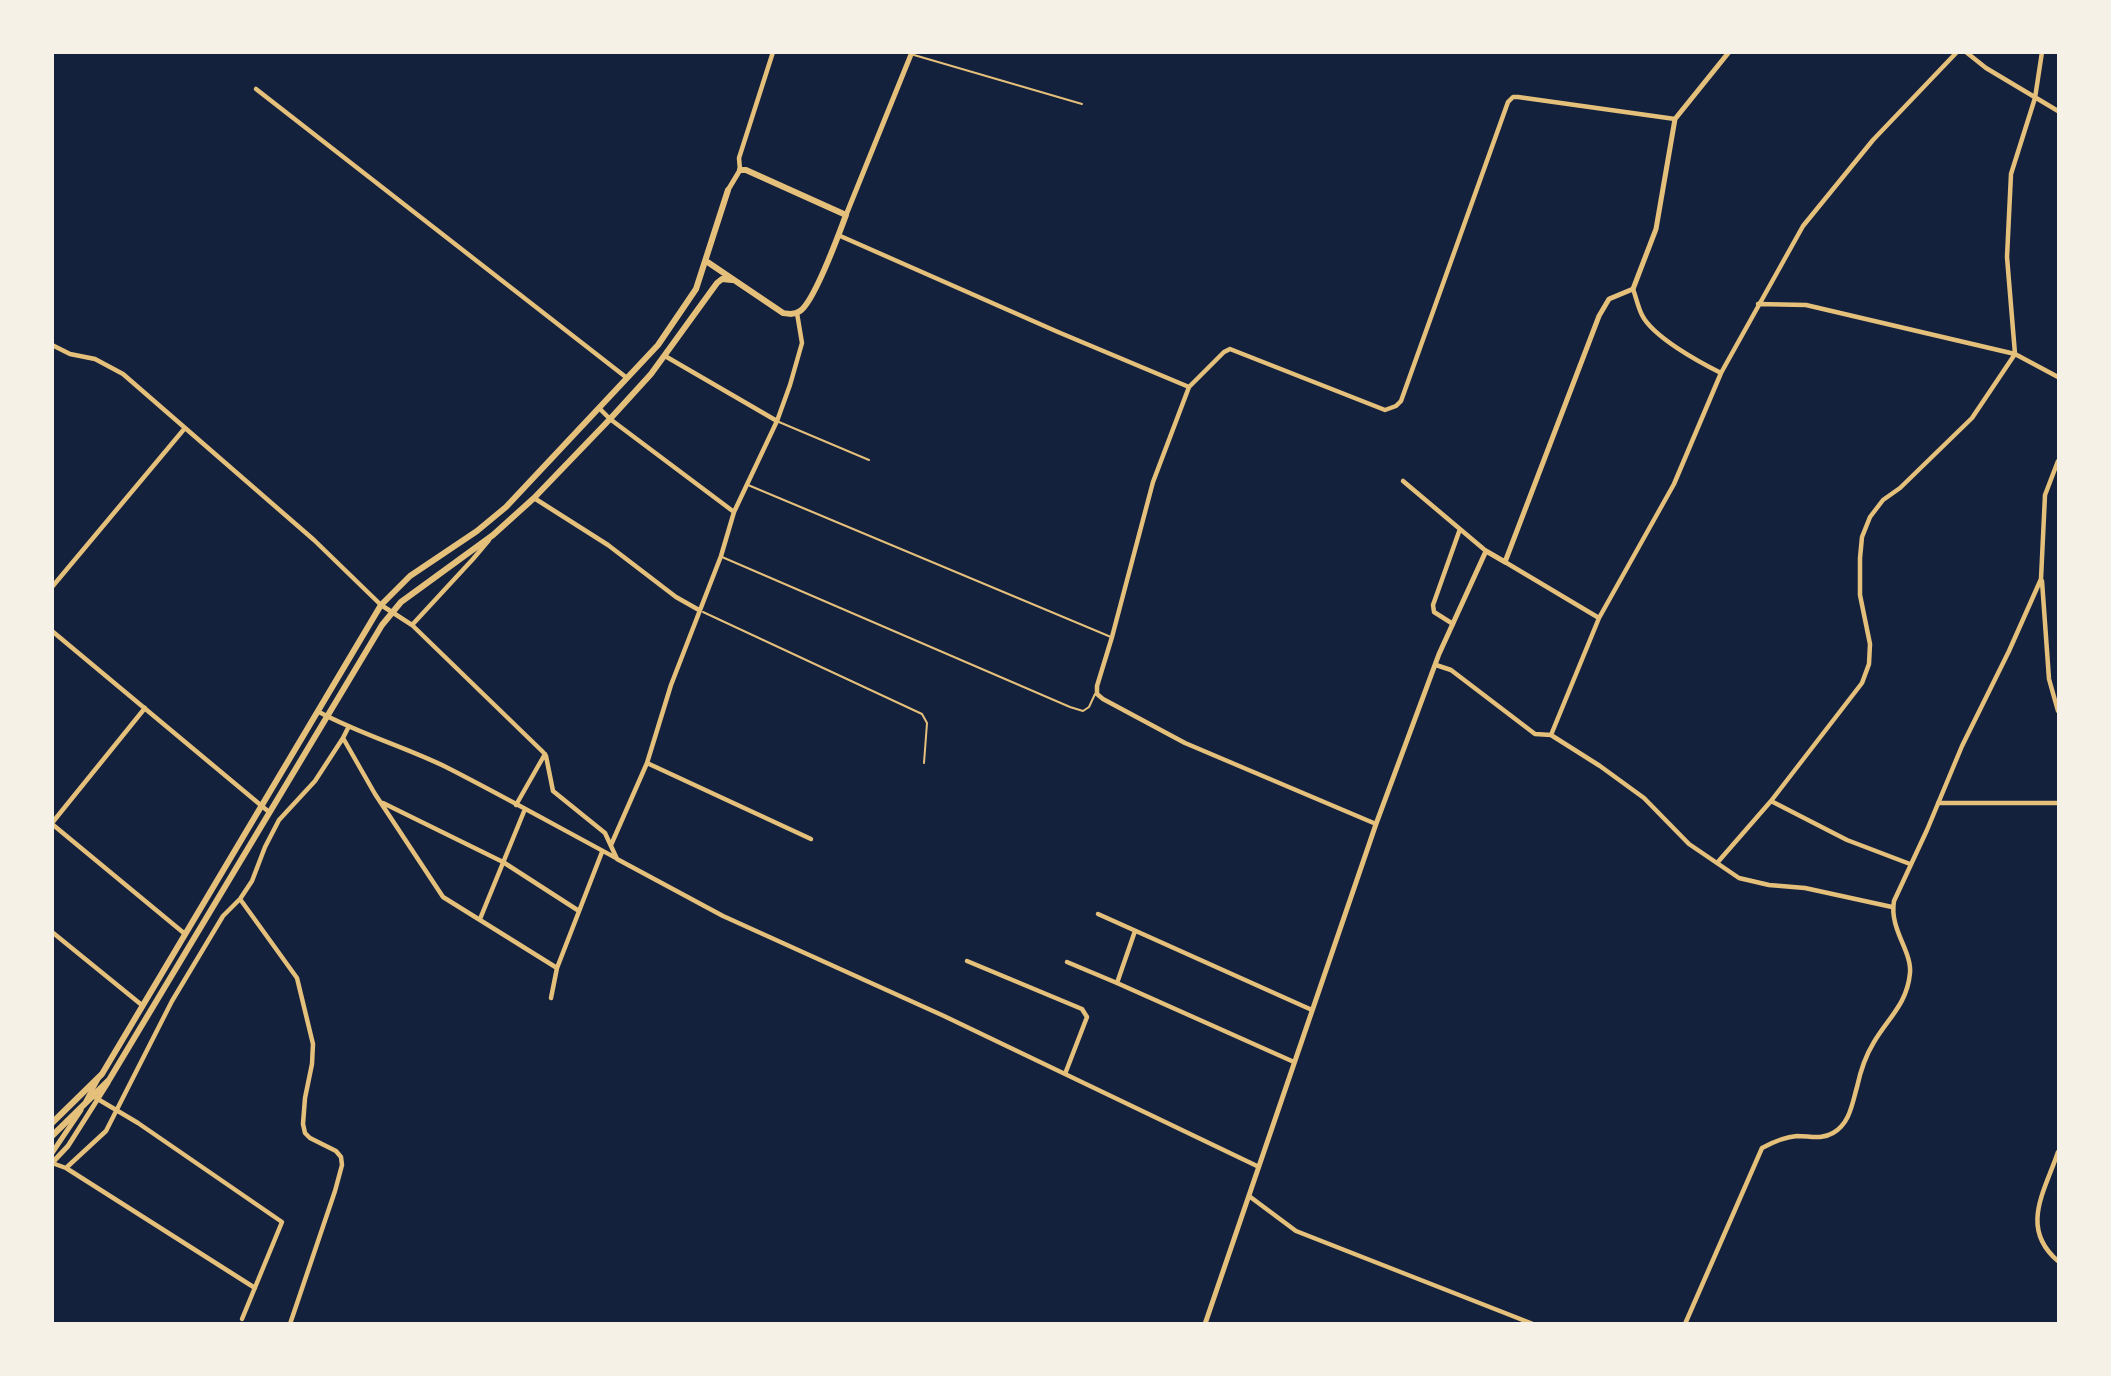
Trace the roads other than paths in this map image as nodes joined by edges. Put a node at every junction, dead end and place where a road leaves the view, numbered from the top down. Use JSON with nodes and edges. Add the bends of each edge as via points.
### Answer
{"nodes":[{"id":1,"x":774,"y":52,"type":"edge"},
{"id":2,"x":1729,"y":52,"type":"edge"},
{"id":3,"x":1957,"y":52,"type":"edge"},
{"id":4,"x":1966,"y":52,"type":"edge"},
{"id":5,"x":2042,"y":52,"type":"edge"},
{"id":6,"x":912,"y":53,"type":"edge"},
{"id":7,"x":256,"y":89,"type":"dead end"},
{"id":8,"x":2035,"y":98,"type":"junction"},
{"id":9,"x":1082,"y":104,"type":"dead end"},
{"id":10,"x":2059,"y":111,"type":"edge"},
{"id":11,"x":1675,"y":119,"type":"junction"},
{"id":12,"x":740,"y":170,"type":"junction"},
{"id":13,"x":728,"y":190,"type":"joint"},
{"id":14,"x":846,"y":215,"type":"junction"},
{"id":15,"x":838,"y":235,"type":"junction"},
{"id":16,"x":706,"y":261,"type":"junction"},
{"id":17,"x":732,"y":280,"type":"junction"},
{"id":18,"x":1633,"y":289,"type":"junction"},
{"id":19,"x":1758,"y":304,"type":"junction"},
{"id":20,"x":797,"y":313,"type":"junction"},
{"id":21,"x":52,"y":345,"type":"edge"},
{"id":22,"x":2015,"y":354,"type":"junction"},
{"id":23,"x":665,"y":356,"type":"junction"},
{"id":24,"x":1721,"y":373,"type":"junction"},
{"id":25,"x":2059,"y":377,"type":"edge"},
{"id":26,"x":626,"y":379,"type":"junction"},
{"id":27,"x":1189,"y":387,"type":"junction"},
{"id":28,"x":599,"y":408,"type":"junction"},
{"id":29,"x":610,"y":419,"type":"junction"},
{"id":30,"x":777,"y":421,"type":"junction"},
{"id":31,"x":185,"y":428,"type":"junction"},
{"id":32,"x":869,"y":460,"type":"dead end"},
{"id":33,"x":2059,"y":461,"type":"edge"},
{"id":34,"x":1403,"y":481,"type":"dead end"},
{"id":35,"x":747,"y":485,"type":"junction"},
{"id":36,"x":534,"y":498,"type":"junction"},
{"id":37,"x":734,"y":512,"type":"junction"},
{"id":38,"x":1460,"y":529,"type":"junction"},
{"id":39,"x":493,"y":535,"type":"junction"},
{"id":40,"x":1486,"y":551,"type":"junction"},
{"id":41,"x":721,"y":556,"type":"junction"},
{"id":42,"x":1505,"y":562,"type":"junction"},
{"id":43,"x":2041,"y":579,"type":"junction"},
{"id":44,"x":52,"y":587,"type":"edge"},
{"id":45,"x":381,"y":605,"type":"junction"},
{"id":46,"x":698,"y":610,"type":"junction"},
{"id":47,"x":393,"y":612,"type":"junction"},
{"id":48,"x":1599,"y":618,"type":"junction"},
{"id":49,"x":1453,"y":624,"type":"junction"},
{"id":50,"x":412,"y":625,"type":"junction"},
{"id":51,"x":52,"y":631,"type":"edge"},
{"id":52,"x":1112,"y":637,"type":"junction"},
{"id":53,"x":1436,"y":665,"type":"junction"},
{"id":54,"x":1097,"y":691,"type":"junction"},
{"id":55,"x":145,"y":708,"type":"junction"},
{"id":56,"x":2059,"y":711,"type":"edge"},
{"id":57,"x":319,"y":712,"type":"junction"},
{"id":58,"x":327,"y":716,"type":"junction"},
{"id":59,"x":349,"y":726,"type":"junction"},
{"id":60,"x":1551,"y":735,"type":"junction"},
{"id":61,"x":343,"y":738,"type":"junction"},
{"id":62,"x":545,"y":754,"type":"junction"},
{"id":63,"x":647,"y":763,"type":"junction"},
{"id":64,"x":923,"y":763,"type":"dead end"},
{"id":65,"x":1771,"y":801,"type":"junction"},
{"id":66,"x":382,"y":802,"type":"junction"},
{"id":67,"x":1938,"y":803,"type":"junction"},
{"id":68,"x":2059,"y":803,"type":"edge"},
{"id":69,"x":516,"y":805,"type":"junction"},
{"id":70,"x":263,"y":806,"type":"junction"},
{"id":71,"x":525,"y":809,"type":"junction"},
{"id":72,"x":270,"y":813,"type":"junction"},
{"id":73,"x":52,"y":824,"type":"edge"},
{"id":74,"x":1376,"y":824,"type":"junction"},
{"id":75,"x":811,"y":839,"type":"dead end"},
{"id":76,"x":611,"y":845,"type":"junction"},
{"id":77,"x":603,"y":852,"type":"junction"},
{"id":78,"x":617,"y":859,"type":"junction"},
{"id":79,"x":503,"y":862,"type":"junction"},
{"id":80,"x":1717,"y":863,"type":"junction"},
{"id":81,"x":1910,"y":864,"type":"junction"},
{"id":82,"x":240,"y":900,"type":"junction"},
{"id":83,"x":1892,"y":907,"type":"junction"},
{"id":84,"x":579,"y":911,"type":"junction"},
{"id":85,"x":1098,"y":914,"type":"dead end"},
{"id":86,"x":480,"y":919,"type":"junction"},
{"id":87,"x":1135,"y":931,"type":"junction"},
{"id":88,"x":52,"y":932,"type":"edge"},
{"id":89,"x":186,"y":935,"type":"junction"},
{"id":90,"x":967,"y":961,"type":"dead end"},
{"id":91,"x":1067,"y":962,"type":"dead end"},
{"id":92,"x":557,"y":968,"type":"junction"},
{"id":93,"x":1117,"y":983,"type":"junction"},
{"id":94,"x":551,"y":998,"type":"dead end"},
{"id":95,"x":144,"y":1006,"type":"junction"},
{"id":96,"x":1312,"y":1010,"type":"junction"},
{"id":97,"x":1294,"y":1062,"type":"junction"},
{"id":98,"x":1065,"y":1074,"type":"junction"},
{"id":99,"x":100,"y":1076,"type":"junction"},
{"id":100,"x":94,"y":1096,"type":"junction"},
{"id":101,"x":83,"y":1106,"type":"junction"},
{"id":102,"x":118,"y":1110,"type":"junction"},
{"id":103,"x":52,"y":1123,"type":"edge"},
{"id":104,"x":52,"y":1136,"type":"edge"},
{"id":105,"x":2059,"y":1152,"type":"edge"},
{"id":106,"x":52,"y":1153,"type":"edge"},
{"id":107,"x":53,"y":1163,"type":"edge"},
{"id":108,"x":1257,"y":1166,"type":"junction"},
{"id":109,"x":66,"y":1168,"type":"junction"},
{"id":110,"x":1249,"y":1196,"type":"junction"},
{"id":111,"x":2059,"y":1261,"type":"edge"},
{"id":112,"x":255,"y":1288,"type":"junction"},
{"id":113,"x":242,"y":1319,"type":"dead end"},
{"id":114,"x":290,"y":1324,"type":"edge"},
{"id":115,"x":1205,"y":1324,"type":"edge"},
{"id":116,"x":1533,"y":1324,"type":"edge"},
{"id":117,"x":1685,"y":1324,"type":"edge"}],
"edges":[{"from":1,"to":12,"type":"street","via":[[739,158]]},
{"from":2,"to":11,"type":"street"},
{"from":3,"to":19,"type":"street","via":[[1873,140],[1803,226]]},
{"from":4,"to":8,"type":"street"},
{"from":5,"to":8,"type":"street"},
{"from":6,"to":9,"type":"lane"},
{"from":6,"to":14,"type":"street"},
{"from":7,"to":26,"type":"street"},
{"from":8,"to":10,"type":"street"},
{"from":8,"to":22,"type":"street","via":[[2011,174],[2007,257]]},
{"from":11,"to":18,"type":"street","via":[[1656,229]]},
{"from":11,"to":27,"type":"street","via":[[1518,97],[1508,102],[1396,406],[1385,410],[1230,349]]},
{"from":12,"to":13,"type":"street"},
{"from":12,"to":14,"type":"main road"},
{"from":13,"to":16,"type":"main road"},
{"from":14,"to":15,"type":"main road"},
{"from":15,"to":20,"type":"main road","via":[[810,300]]},
{"from":15,"to":27,"type":"street"},
{"from":16,"to":17,"type":"main road"},
{"from":16,"to":26,"type":"main road","via":[[696,289],[658,345]]},
{"from":17,"to":20,"type":"main road","via":[[783,313]]},
{"from":17,"to":23,"type":"main road","via":[[717,283]]},
{"from":18,"to":24,"type":"street","via":[[1642,317],[1665,339]]},
{"from":18,"to":42,"type":"street","via":[[1609,299],[1599,316]]},
{"from":19,"to":22,"type":"street","via":[[1806,305]]},
{"from":19,"to":24,"type":"street"},
{"from":20,"to":30,"type":"street","via":[[802,349]]},
{"from":21,"to":31,"type":"street","via":[[95,359],[122,374]]},
{"from":22,"to":25,"type":"street"},
{"from":22,"to":65,"type":"street","via":[[1972,418],[1870,517],[1862,537],[1860,595],[1870,664],[1863,683]]},
{"from":23,"to":29,"type":"main road"},
{"from":23,"to":30,"type":"street"},
{"from":24,"to":48,"type":"street","via":[[1674,484]]},
{"from":26,"to":28,"type":"main road"},
{"from":27,"to":52,"type":"street","via":[[1153,482]]},
{"from":28,"to":29,"type":"street"},
{"from":28,"to":45,"type":"main road","via":[[506,507],[410,576]]},
{"from":29,"to":36,"type":"main road"},
{"from":29,"to":37,"type":"street"},
{"from":30,"to":32,"type":"lane"},
{"from":30,"to":35,"type":"street"},
{"from":31,"to":44,"type":"street"},
{"from":31,"to":45,"type":"street"},
{"from":33,"to":43,"type":"street","via":[[2045,495]]},
{"from":34,"to":38,"type":"street"},
{"from":35,"to":37,"type":"street"},
{"from":35,"to":52,"type":"lane"},
{"from":36,"to":39,"type":"main road"},
{"from":36,"to":46,"type":"street"},
{"from":37,"to":41,"type":"street"},
{"from":38,"to":40,"type":"street"},
{"from":38,"to":49,"type":"street","via":[[1433,606],[1434,612]]},
{"from":39,"to":47,"type":"main road"},
{"from":39,"to":50,"type":"street"},
{"from":40,"to":42,"type":"street"},
{"from":40,"to":49,"type":"street"},
{"from":41,"to":46,"type":"street"},
{"from":41,"to":54,"type":"lane","via":[[1069,707],[1087,710]]},
{"from":42,"to":48,"type":"street"},
{"from":43,"to":56,"type":"street","via":[[2049,679]]},
{"from":43,"to":67,"type":"street"},
{"from":45,"to":47,"type":"street"},
{"from":45,"to":57,"type":"main road"},
{"from":46,"to":63,"type":"street"},
{"from":46,"to":64,"type":"lane","via":[[922,714],[927,723]]},
{"from":47,"to":50,"type":"street"},
{"from":47,"to":58,"type":"main road"},
{"from":48,"to":60,"type":"street"},
{"from":49,"to":53,"type":"street"},
{"from":50,"to":62,"type":"street"},
{"from":51,"to":55,"type":"street"},
{"from":52,"to":54,"type":"street"},
{"from":53,"to":60,"type":"street","via":[[1451,670],[1535,734]]},
{"from":53,"to":74,"type":"street"},
{"from":54,"to":74,"type":"street","via":[[1102,699],[1185,743]]},
{"from":55,"to":70,"type":"street"},
{"from":55,"to":73,"type":"street"},
{"from":57,"to":58,"type":"street"},
{"from":57,"to":70,"type":"main road"},
{"from":58,"to":59,"type":"street"},
{"from":58,"to":72,"type":"main road"},
{"from":59,"to":61,"type":"street"},
{"from":59,"to":69,"type":"street","via":[[446,767]]},
{"from":60,"to":80,"type":"street","via":[[1644,798],[1689,844]]},
{"from":61,"to":66,"type":"street"},
{"from":61,"to":82,"type":"street","via":[[315,781],[279,820]]},
{"from":62,"to":69,"type":"street"},
{"from":62,"to":76,"type":"street","via":[[553,791],[605,833]]},
{"from":63,"to":75,"type":"street"},
{"from":63,"to":76,"type":"street"},
{"from":65,"to":80,"type":"street"},
{"from":65,"to":81,"type":"street","via":[[1847,840]]},
{"from":66,"to":79,"type":"street"},
{"from":66,"to":86,"type":"street","via":[[443,897]]},
{"from":67,"to":68,"type":"street"},
{"from":67,"to":81,"type":"street"},
{"from":69,"to":71,"type":"street"},
{"from":70,"to":72,"type":"street"},
{"from":70,"to":89,"type":"main road"},
{"from":71,"to":77,"type":"street"},
{"from":71,"to":79,"type":"street"},
{"from":72,"to":100,"type":"main road","via":[[109,1080]]},
{"from":73,"to":89,"type":"street"},
{"from":74,"to":96,"type":"street"},
{"from":76,"to":78,"type":"street"},
{"from":77,"to":78,"type":"street"},
{"from":77,"to":84,"type":"street"},
{"from":78,"to":98,"type":"street","via":[[723,916]]},
{"from":79,"to":84,"type":"street"},
{"from":79,"to":86,"type":"street"},
{"from":80,"to":83,"type":"street","via":[[1739,878],[1757,883]]},
{"from":81,"to":83,"type":"street"},
{"from":82,"to":102,"type":"street","via":[[223,916],[173,1001]]},
{"from":82,"to":114,"type":"street","via":[[297,978],[313,1044],[303,1124],[310,1138],[336,1151],[342,1165]]},
{"from":83,"to":117,"type":"street","via":[[1910,968],[1908,987],[1873,1044],[1849,1114],[1844,1124],[1827,1136],[1797,1136],[1762,1148]]},
{"from":84,"to":92,"type":"street"},
{"from":85,"to":87,"type":"street"},
{"from":86,"to":92,"type":"street"},
{"from":87,"to":93,"type":"street"},
{"from":87,"to":96,"type":"street"},
{"from":88,"to":95,"type":"street"},
{"from":89,"to":95,"type":"main road"},
{"from":90,"to":98,"type":"street","via":[[1083,1009],[1087,1017]]},
{"from":91,"to":93,"type":"street"},
{"from":92,"to":94,"type":"street"},
{"from":93,"to":97,"type":"street"},
{"from":95,"to":99,"type":"main road"},
{"from":96,"to":97,"type":"street"},
{"from":97,"to":108,"type":"street"},
{"from":98,"to":108,"type":"street"},
{"from":99,"to":100,"type":"street"},
{"from":99,"to":103,"type":"main road"},
{"from":100,"to":101,"type":"main road"},
{"from":100,"to":102,"type":"street"},
{"from":100,"to":107,"type":"street","via":[[68,1146]]},
{"from":101,"to":104,"type":"main road"},
{"from":101,"to":106,"type":"street"},
{"from":102,"to":109,"type":"street","via":[[106,1131]]},
{"from":102,"to":112,"type":"street","via":[[282,1222]]},
{"from":105,"to":111,"type":"street","via":[[2036,1217],[2044,1245]]},
{"from":107,"to":109,"type":"street"},
{"from":108,"to":110,"type":"street"},
{"from":109,"to":112,"type":"street"},
{"from":110,"to":115,"type":"street"},
{"from":110,"to":116,"type":"street","via":[[1296,1231]]},
{"from":112,"to":113,"type":"street"}]}
